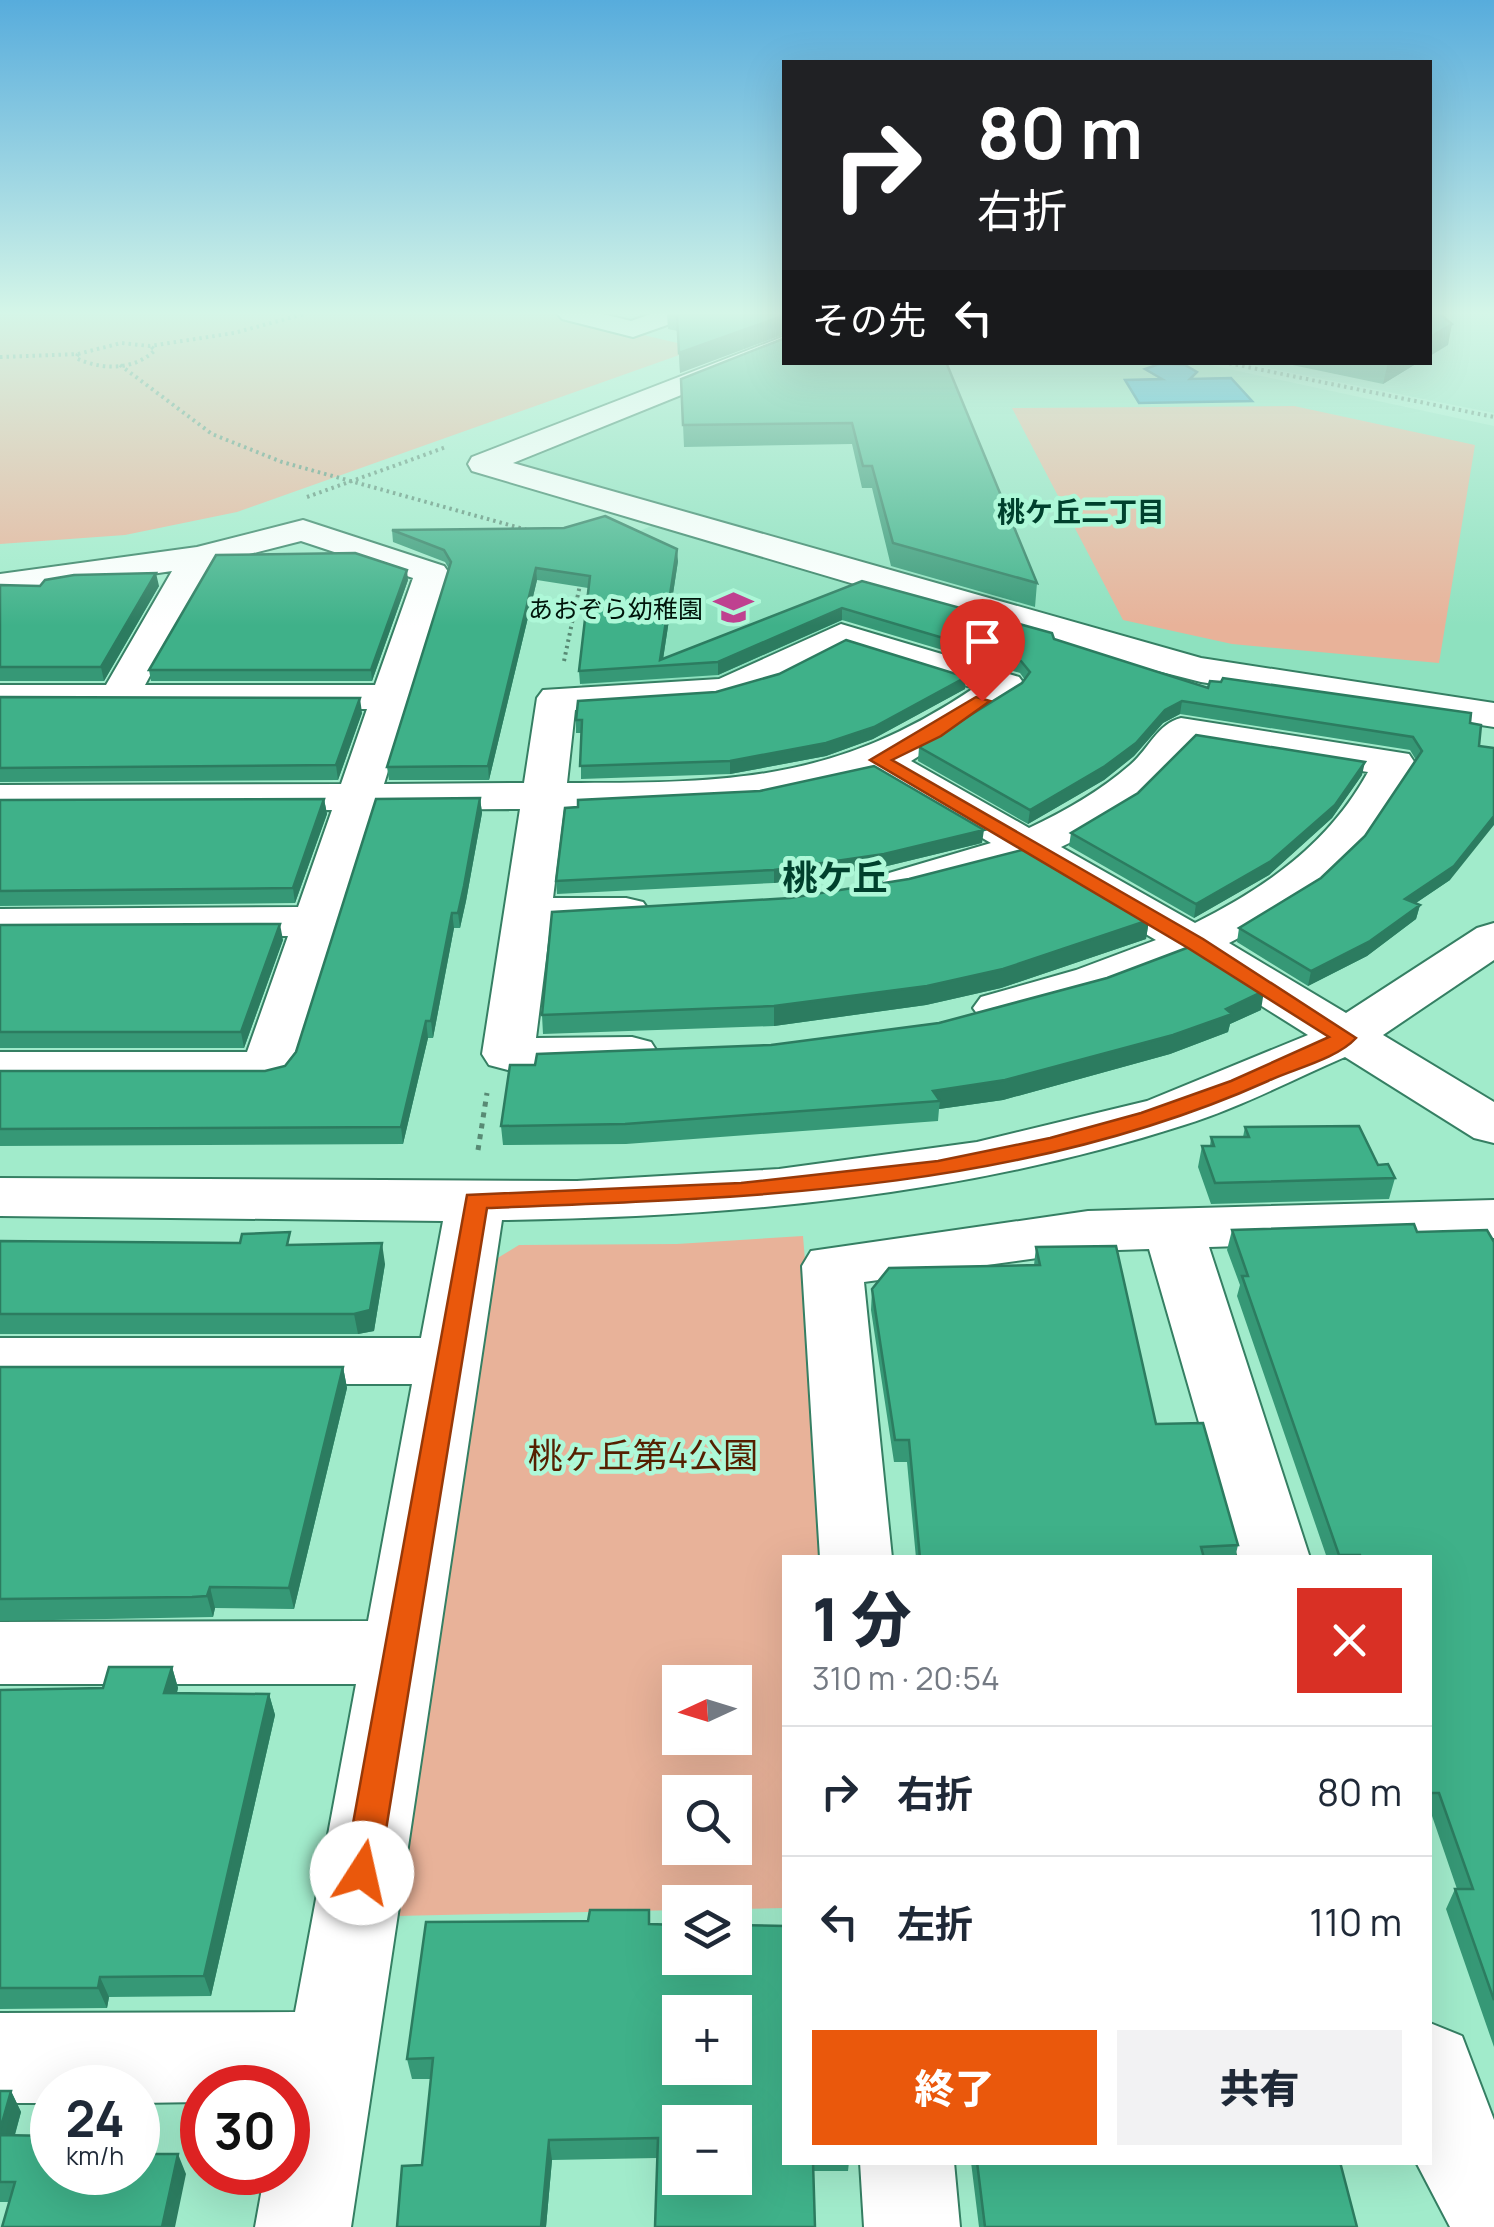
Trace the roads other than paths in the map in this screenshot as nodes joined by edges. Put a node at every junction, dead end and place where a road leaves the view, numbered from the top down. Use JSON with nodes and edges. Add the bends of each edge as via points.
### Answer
{"nodes":[{"id":1,"x":599,"y":418,"type":"edge"},
{"id":2,"x":197,"y":557,"type":"junction"},
{"id":3,"x":0,"y":586,"type":"edge"},
{"id":4,"x":0,"y":697,"type":"edge"},
{"id":5,"x":119,"y":697,"type":"junction"},
{"id":6,"x":390,"y":697,"type":"junction"},
{"id":7,"x":1494,"y":715,"type":"edge"},
{"id":8,"x":879,"y":760,"type":"junction"},
{"id":9,"x":544,"y":796,"type":"junction"},
{"id":10,"x":0,"y":798,"type":"edge"},
{"id":11,"x":360,"y":799,"type":"junction"},
{"id":12,"x":1026,"y":846,"type":"junction"},
{"id":13,"x":870,"y":890,"type":"edge"},
{"id":14,"x":678,"y":911,"type":"edge"},
{"id":15,"x":526,"y":914,"type":"junction"},
{"id":16,"x":318,"y":921,"type":"junction"},
{"id":17,"x":0,"y":923,"type":"edge"},
{"id":18,"x":1494,"y":938,"type":"edge"},
{"id":19,"x":1196,"y":944,"type":"junction"},
{"id":20,"x":958,"y":1019,"type":"edge"},
{"id":21,"x":1345,"y":1038,"type":"junction"},
{"id":22,"x":672,"y":1052,"type":"edge"},
{"id":23,"x":0,"y":1068,"type":"edge"},
{"id":24,"x":1494,"y":1126,"type":"edge"},
{"id":25,"x":476,"y":1181,"type":"junction"},
{"id":26,"x":0,"y":1197,"type":"edge"},
{"id":27,"x":1494,"y":1219,"type":"edge"},
{"id":28,"x":1172,"y":1228,"type":"junction"},
{"id":29,"x":0,"y":1362,"type":"edge"},
{"id":30,"x":452,"y":1362,"type":"junction"},
{"id":31,"x":856,"y":1555,"type":"edge"},
{"id":32,"x":1273,"y":1555,"type":"edge"},
{"id":33,"x":400,"y":1652,"type":"junction"},
{"id":34,"x":0,"y":1654,"type":"edge"},
{"id":35,"x":330,"y":2057,"type":"junction"},
{"id":36,"x":0,"y":2058,"type":"edge"},
{"id":37,"x":1432,"y":2074,"type":"edge"},
{"id":38,"x":907,"y":2165,"type":"edge"},
{"id":39,"x":1494,"y":2211,"type":"edge"},
{"id":40,"x":303,"y":2227,"type":"edge"},
{"id":41,"x":912,"y":2227,"type":"edge"}],
"edges":[{"from":1,"to":7,"type":"street","via":[[483,464],[1104,646],[1202,670]]},
{"from":2,"to":3,"type":"street"},
{"from":2,"to":5,"type":"street"},
{"from":2,"to":6,"type":"street","via":[[303,530],[432,573]]},
{"from":4,"to":5,"type":"street"},
{"from":5,"to":6,"type":"street"},
{"from":6,"to":11,"type":"street"},
{"from":8,"to":9,"type":"street","via":[[734,792]]},
{"from":8,"to":9,"type":"street","via":[[1004,685],[841,635],[741,685],[666,696],[556,698]]},
{"from":8,"to":12,"type":"street"},
{"from":9,"to":11,"type":"street"},
{"from":9,"to":15,"type":"street"},
{"from":10,"to":11,"type":"street"},
{"from":11,"to":16,"type":"street"},
{"from":12,"to":13,"type":"street"},
{"from":12,"to":19,"type":"street"},
{"from":12,"to":19,"type":"street","via":[[1136,781],[1182,730],[1394,763],[1356,828],[1288,888]]},
{"from":14,"to":15,"type":"street"},
{"from":15,"to":22,"type":"street","via":[[508,1054]]},
{"from":16,"to":17,"type":"street"},
{"from":16,"to":23,"type":"street","via":[[268,1068]]},
{"from":18,"to":21,"type":"street"},
{"from":19,"to":20,"type":"street"},
{"from":19,"to":21,"type":"street"},
{"from":21,"to":24,"type":"street"},
{"from":21,"to":25,"type":"street","via":[[1149,1118],[938,1168],[741,1190]]},
{"from":25,"to":26,"type":"street"},
{"from":25,"to":30,"type":"street"},
{"from":27,"to":28,"type":"street"},
{"from":28,"to":31,"type":"street","via":[[1088,1231],[832,1266]]},
{"from":28,"to":32,"type":"street"},
{"from":29,"to":30,"type":"street"},
{"from":30,"to":33,"type":"street"},
{"from":33,"to":34,"type":"street"},
{"from":33,"to":35,"type":"street"},
{"from":35,"to":36,"type":"street"},
{"from":35,"to":40,"type":"street"},
{"from":37,"to":39,"type":"street","via":[[1452,2138]]},
{"from":38,"to":41,"type":"street"}]}
